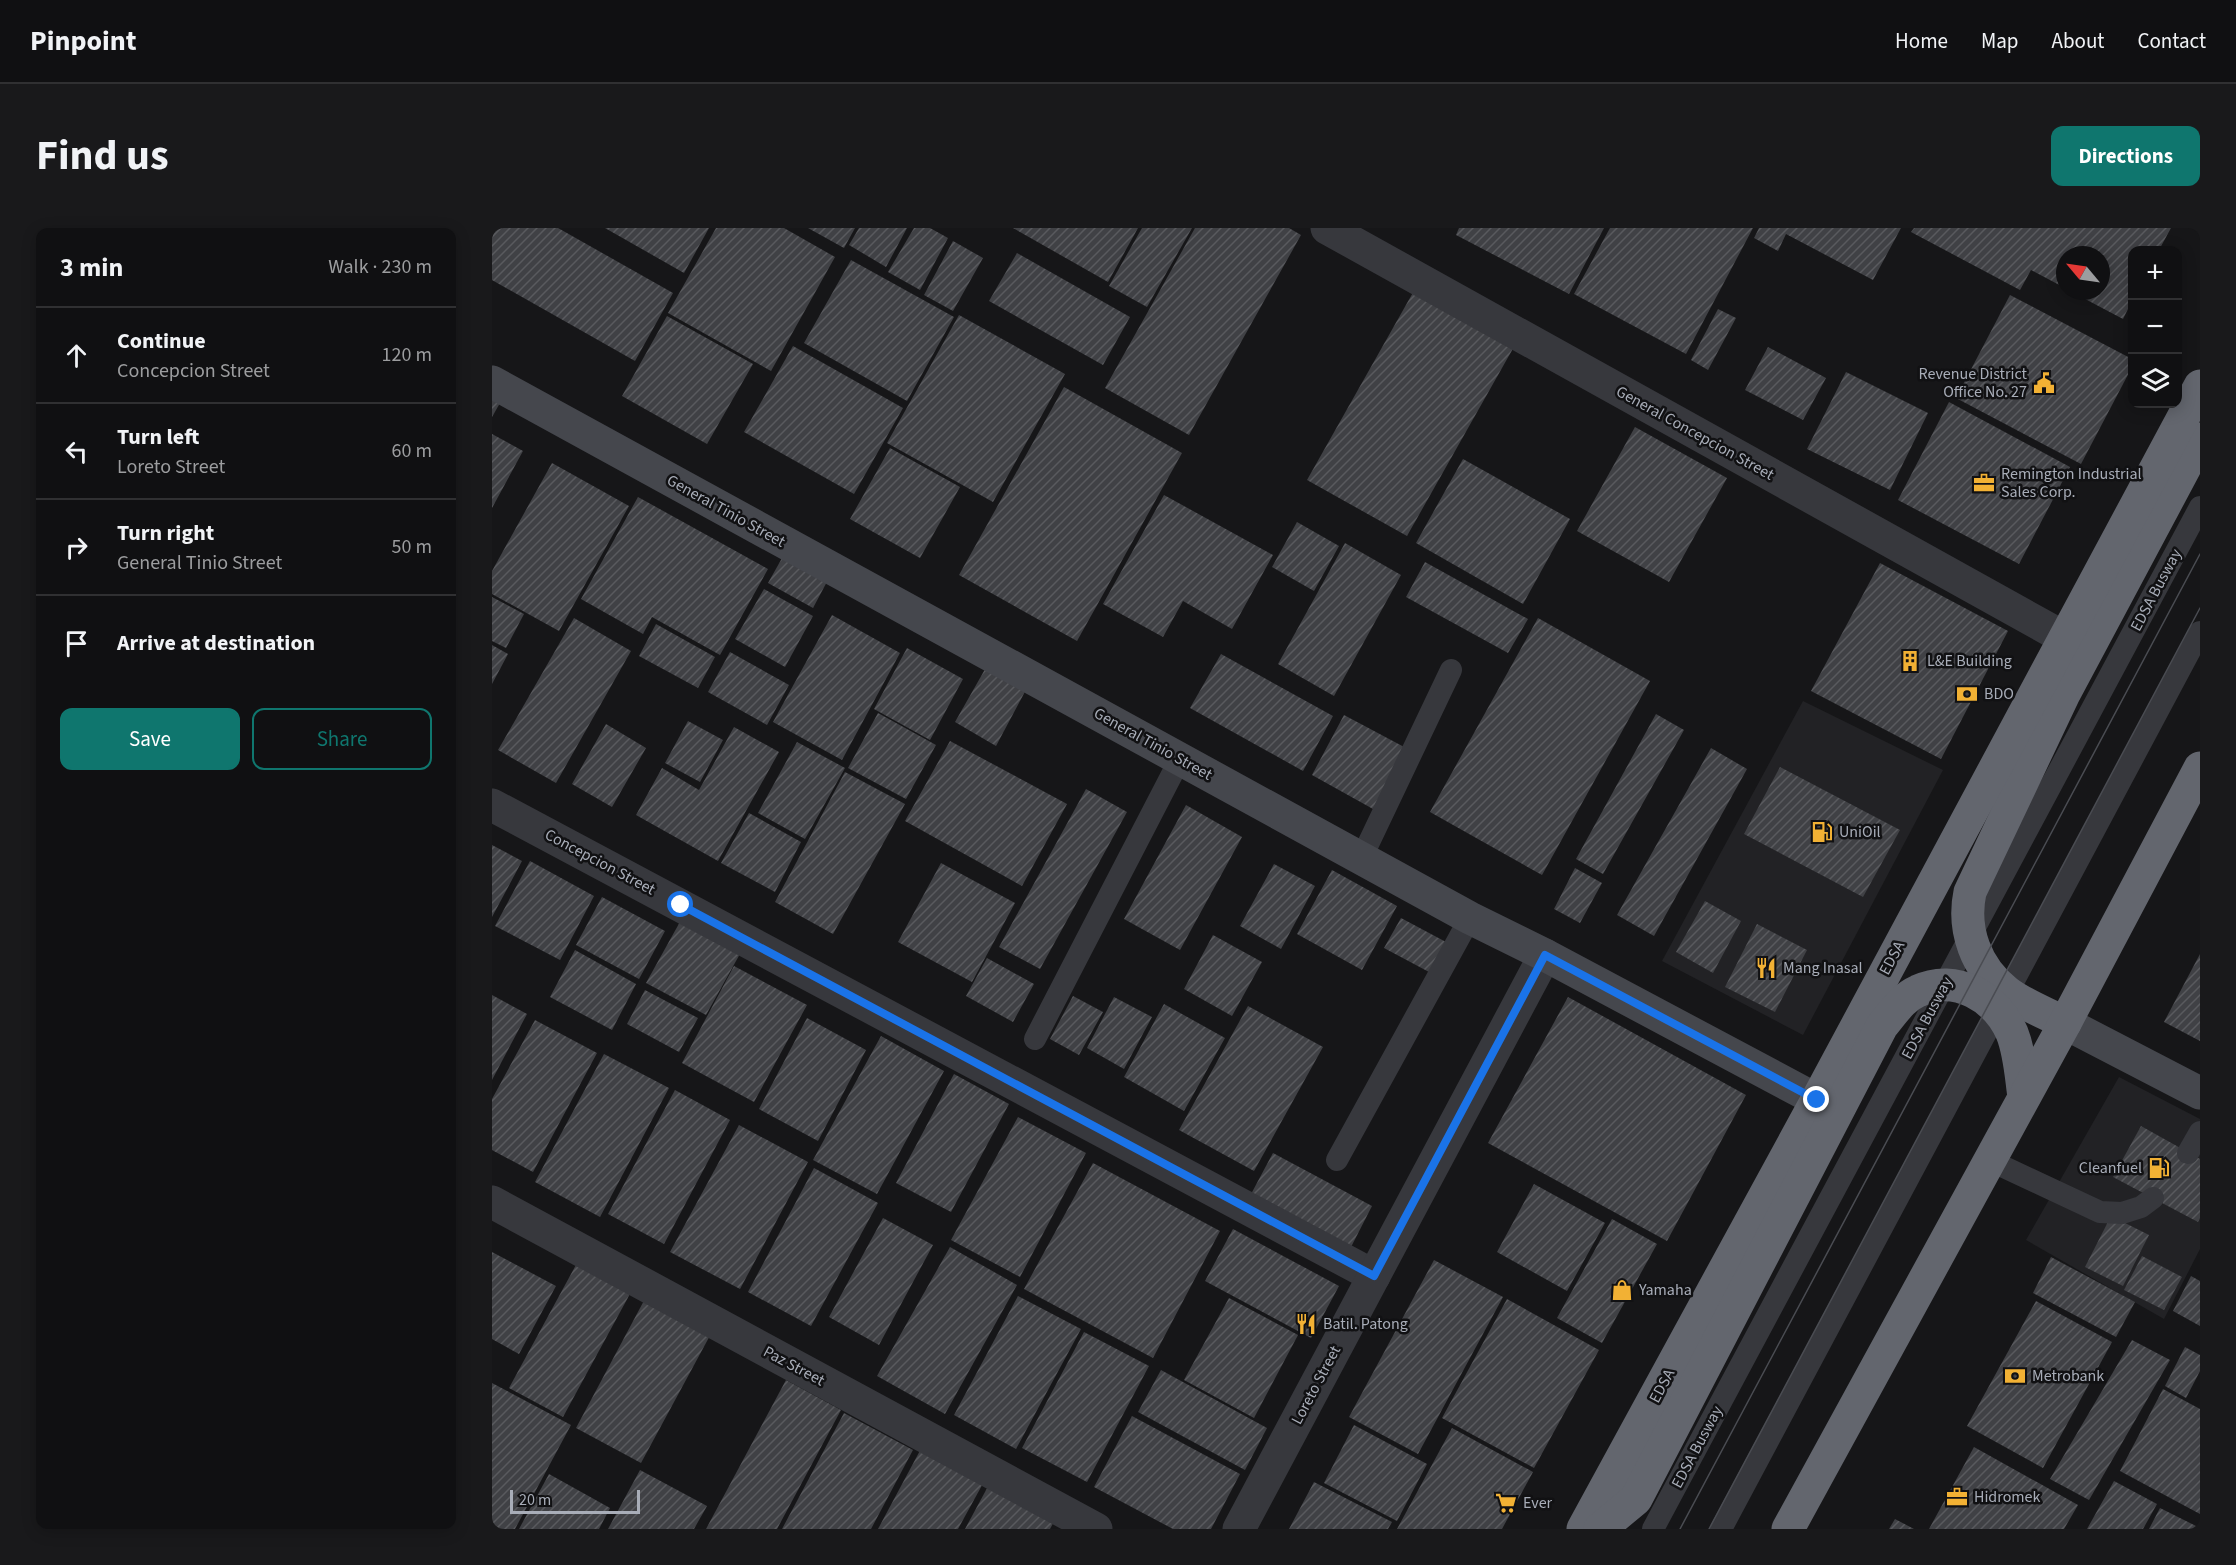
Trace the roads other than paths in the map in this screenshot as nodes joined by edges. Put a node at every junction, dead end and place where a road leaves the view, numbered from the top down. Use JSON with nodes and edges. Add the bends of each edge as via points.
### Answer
{"nodes":[{"id":1,"x":1327,"y":228,"type":"edge"},
{"id":2,"x":492,"y":382,"type":"edge"},
{"id":3,"x":2200,"y":386,"type":"edge"},
{"id":4,"x":2200,"y":439,"type":"edge"},
{"id":5,"x":2200,"y":507,"type":"edge"},
{"id":6,"x":2200,"y":632,"type":"edge"},
{"id":7,"x":2063,"y":637,"type":"junction"},
{"id":8,"x":1451,"y":670,"type":"dead end"},
{"id":9,"x":1180,"y":759,"type":"junction"},
{"id":10,"x":2200,"y":768,"type":"edge"},
{"id":11,"x":492,"y":805,"type":"edge"},
{"id":12,"x":1361,"y":859,"type":"junction"},
{"id":13,"x":1470,"y":918,"type":"junction"},
{"id":14,"x":1971,"y":937,"type":"junction"},
{"id":15,"x":1545,"y":955,"type":"junction"},
{"id":16,"x":1945,"y":984,"type":"junction"},
{"id":17,"x":2003,"y":1001,"type":"junction"},
{"id":18,"x":2065,"y":1023,"type":"junction"},
{"id":19,"x":1035,"y":1039,"type":"dead end"},
{"id":20,"x":2200,"y":1093,"type":"edge"},
{"id":21,"x":2024,"y":1096,"type":"junction"},
{"id":22,"x":1817,"y":1100,"type":"junction"},
{"id":23,"x":2200,"y":1132,"type":"edge"},
{"id":24,"x":2188,"y":1153,"type":"dead end"},
{"id":25,"x":1337,"y":1160,"type":"dead end"},
{"id":26,"x":1989,"y":1160,"type":"junction"},
{"id":27,"x":2153,"y":1198,"type":"dead end"},
{"id":28,"x":492,"y":1202,"type":"edge"},
{"id":29,"x":1374,"y":1276,"type":"junction"},
{"id":30,"x":1096,"y":1529,"type":"edge"},
{"id":31,"x":1239,"y":1529,"type":"edge"},
{"id":32,"x":1583,"y":1529,"type":"edge"},
{"id":33,"x":1600,"y":1529,"type":"edge"},
{"id":34,"x":1653,"y":1529,"type":"edge"},
{"id":35,"x":1721,"y":1529,"type":"edge"},
{"id":36,"x":1788,"y":1529,"type":"edge"}],
"edges":[{"from":1,"to":7,"type":"street","name":"General Concepcion Street"},
{"from":2,"to":9,"type":"street","name":"General Tinio Street"},
{"from":3,"to":7,"type":"highway","name":"EDSA"},
{"from":4,"to":14,"type":"highway","via":[[2064,694],[1978,872],[1968,901]]},
{"from":5,"to":14,"type":"lane","name":"EDSA Busway"},
{"from":6,"to":17,"type":"lane"},
{"from":7,"to":22,"type":"highway","name":"EDSA"},
{"from":8,"to":12,"type":"lane"},
{"from":9,"to":12,"type":"street","name":"General Tinio Street"},
{"from":9,"to":19,"type":"lane"},
{"from":10,"to":18,"type":"highway"},
{"from":11,"to":29,"type":"street","name":"Concepcion Street"},
{"from":12,"to":13,"type":"street","name":"General Tinio Street"},
{"from":13,"to":15,"type":"street","name":"General Tinio Street"},
{"from":13,"to":25,"type":"lane"},
{"from":14,"to":16,"type":"lane","name":"EDSA Busway"},
{"from":14,"to":17,"type":"highway"},
{"from":15,"to":22,"type":"street","name":"General Tinio Street"},
{"from":15,"to":29,"type":"street","name":"Loreto Street"},
{"from":16,"to":17,"type":"highway"},
{"from":16,"to":33,"type":"highway","via":[[1910,996],[1882,1026],[1636,1499]]},
{"from":16,"to":34,"type":"lane","name":"EDSA Busway"},
{"from":17,"to":18,"type":"highway"},
{"from":17,"to":21,"type":"highway"},
{"from":17,"to":35,"type":"lane"},
{"from":18,"to":20,"type":"street"},
{"from":18,"to":21,"type":"highway"},
{"from":21,"to":26,"type":"highway"},
{"from":22,"to":32,"type":"highway","name":"EDSA"},
{"from":23,"to":24,"type":"lane"},
{"from":26,"to":27,"type":"lane","via":[[2100,1212],[2122,1213],[2141,1208]]},
{"from":26,"to":36,"type":"highway"},
{"from":28,"to":30,"type":"street","name":"Paz Street"},
{"from":29,"to":31,"type":"street","name":"Loreto Street"}]}
